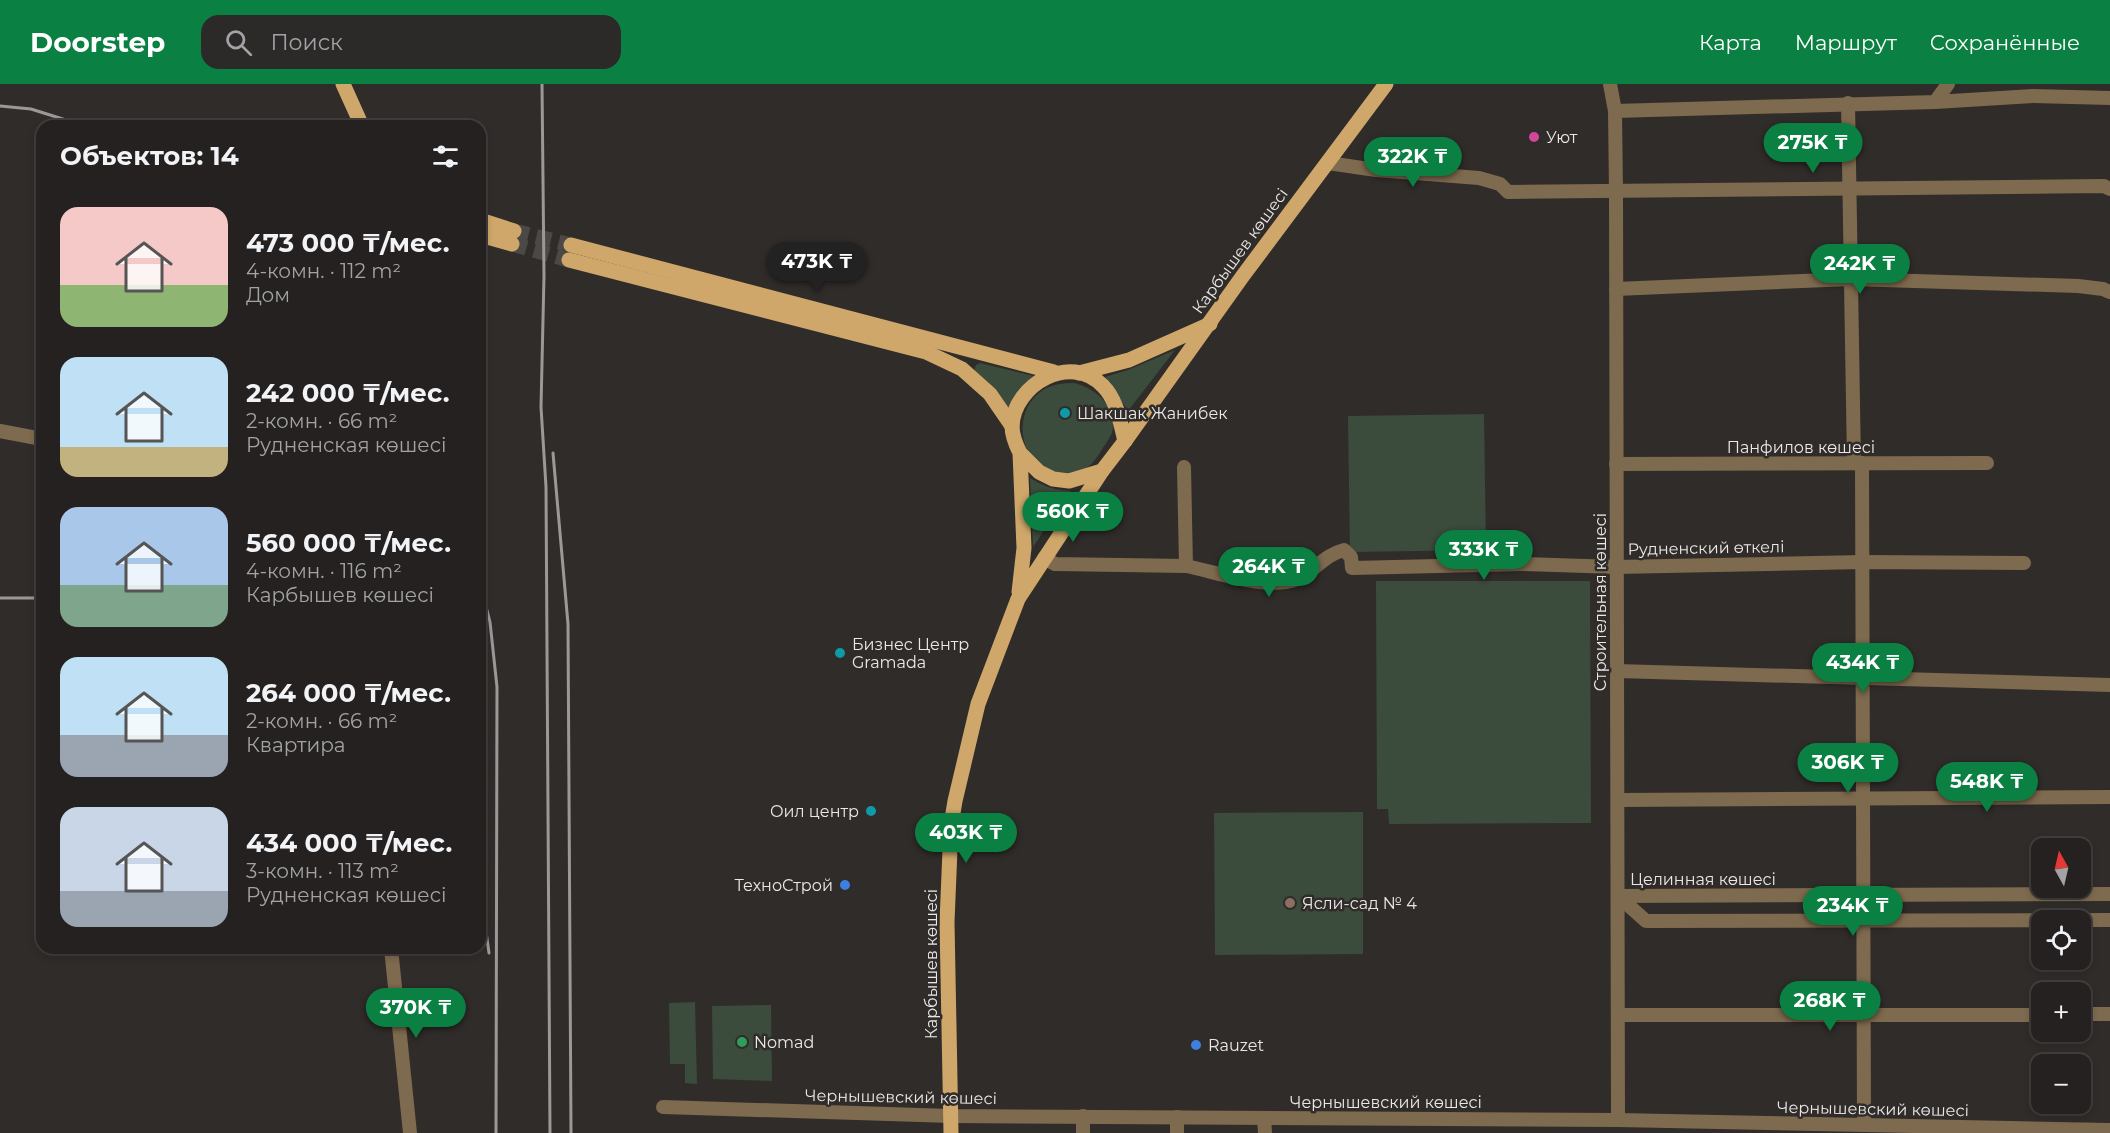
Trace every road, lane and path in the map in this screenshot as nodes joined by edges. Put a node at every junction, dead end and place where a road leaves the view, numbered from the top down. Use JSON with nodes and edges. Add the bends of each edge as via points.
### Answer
{"nodes":[{"id":1,"x":343,"y":84,"type":"edge"},
{"id":2,"x":1386,"y":84,"type":"edge"},
{"id":3,"x":1610,"y":84,"type":"edge"},
{"id":4,"x":1948,"y":84,"type":"edge"},
{"id":5,"x":2110,"y":98,"type":"edge"},
{"id":6,"x":1935,"y":102,"type":"junction"},
{"id":7,"x":1848,"y":103,"type":"junction"},
{"id":8,"x":1615,"y":111,"type":"junction"},
{"id":9,"x":359,"y":120,"type":"edge"},
{"id":10,"x":1328,"y":163,"type":"junction"},
{"id":11,"x":1849,"y":189,"type":"junction"},
{"id":12,"x":2110,"y":189,"type":"edge"},
{"id":13,"x":1616,"y":192,"type":"junction"},
{"id":14,"x":486,"y":223,"type":"edge"},
{"id":15,"x":486,"y":235,"type":"edge"},
{"id":16,"x":1851,"y":279,"type":"junction"},
{"id":17,"x":1616,"y":289,"type":"junction"},
{"id":18,"x":2110,"y":292,"type":"edge"},
{"id":19,"x":1210,"y":324,"type":"junction"},
{"id":20,"x":1054,"y":372,"type":"junction"},
{"id":21,"x":1079,"y":373,"type":"junction"},
{"id":22,"x":1012,"y":426,"type":"junction"},
{"id":23,"x":0,"y":431,"type":"edge"},
{"id":24,"x":36,"y":438,"type":"edge"},
{"id":25,"x":1125,"y":441,"type":"junction"},
{"id":26,"x":1020,"y":453,"type":"junction"},
{"id":27,"x":1858,"y":463,"type":"junction"},
{"id":28,"x":1987,"y":463,"type":"dead end"},
{"id":29,"x":1616,"y":464,"type":"junction"},
{"id":30,"x":1184,"y":467,"type":"dead end"},
{"id":31,"x":1102,"y":471,"type":"junction"},
{"id":32,"x":1044,"y":558,"type":"junction"},
{"id":33,"x":1863,"y":562,"type":"junction"},
{"id":34,"x":2025,"y":563,"type":"dead end"},
{"id":35,"x":1186,"y":566,"type":"junction"},
{"id":36,"x":1616,"y":567,"type":"junction"},
{"id":37,"x":1018,"y":599,"type":"junction"},
{"id":38,"x":1617,"y":671,"type":"junction"},
{"id":39,"x":1863,"y":678,"type":"junction"},
{"id":40,"x":2110,"y":685,"type":"edge"},
{"id":41,"x":1863,"y":797,"type":"junction"},
{"id":42,"x":2110,"y":797,"type":"edge"},
{"id":43,"x":1618,"y":800,"type":"junction"},
{"id":44,"x":2110,"y":894,"type":"edge"},
{"id":45,"x":1864,"y":895,"type":"junction"},
{"id":46,"x":1618,"y":896,"type":"junction"},
{"id":47,"x":2110,"y":920,"type":"edge"},
{"id":48,"x":1864,"y":921,"type":"junction"},
{"id":49,"x":392,"y":954,"type":"edge"},
{"id":50,"x":2091,"y":1014,"type":"edge"},
{"id":51,"x":2110,"y":1014,"type":"edge"},
{"id":52,"x":2031,"y":1015,"type":"edge"},
{"id":53,"x":1618,"y":1016,"type":"junction"},
{"id":54,"x":1864,"y":1016,"type":"junction"},
{"id":55,"x":663,"y":1107,"type":"dead end"},
{"id":56,"x":951,"y":1116,"type":"junction"},
{"id":57,"x":1083,"y":1116,"type":"junction"},
{"id":58,"x":1177,"y":1117,"type":"junction"},
{"id":59,"x":1264,"y":1118,"type":"junction"},
{"id":60,"x":1366,"y":1118,"type":"junction"},
{"id":61,"x":1610,"y":1124,"type":"edge"},
{"id":62,"x":1864,"y":1125,"type":"junction"},
{"id":63,"x":1836,"y":1129,"type":"edge"},
{"id":64,"x":2110,"y":1130,"type":"edge"},
{"id":65,"x":410,"y":1133,"type":"edge"},
{"id":66,"x":951,"y":1133,"type":"edge"},
{"id":67,"x":1083,"y":1133,"type":"edge"},
{"id":68,"x":1177,"y":1133,"type":"edge"},
{"id":69,"x":1265,"y":1133,"type":"edge"},
{"id":70,"x":1366,"y":1133,"type":"edge"}],
"edges":[{"from":1,"to":9,"type":"main road"},
{"from":2,"to":10,"type":"main road","name":"Карбышев көшесі"},
{"from":3,"to":8,"type":"street","name":"Строительная көшесі"},
{"from":4,"to":6,"type":"street"},
{"from":5,"to":6,"type":"street","via":[[2033,96]]},
{"from":6,"to":7,"type":"street"},
{"from":7,"to":8,"type":"street"},
{"from":7,"to":11,"type":"street"},
{"from":8,"to":13,"type":"street","name":"Строительная көшесі"},
{"from":10,"to":13,"type":"street","via":[[1479,178],[1500,184],[1508,192]]},
{"from":10,"to":19,"type":"main road","name":"Карбышев көшесі"},
{"from":11,"to":12,"type":"street"},
{"from":11,"to":13,"type":"street"},
{"from":11,"to":16,"type":"street"},
{"from":13,"to":17,"type":"street","name":"Строительная көшесі"},
{"from":14,"to":15,"type":"main road","via":[[513,237]]},
{"from":16,"to":17,"type":"street"},
{"from":16,"to":18,"type":"street","via":[[2078,286]]},
{"from":16,"to":27,"type":"street"},
{"from":17,"to":29,"type":"street","name":"Строительная көшесі"},
{"from":19,"to":21,"type":"main road","via":[[1129,360]]},
{"from":19,"to":25,"type":"main road","name":"Карбышев көшесі"},
{"from":20,"to":21,"type":"main road"},
{"from":20,"to":22,"type":"main road","via":[[1024,395]]},
{"from":20,"to":22,"type":"main road","via":[[570,252],[926,352],[962,369],[990,394]]},
{"from":21,"to":25,"type":"main road","via":[[1102,385],[1112,398]]},
{"from":22,"to":26,"type":"main road"},
{"from":23,"to":24,"type":"street"},
{"from":25,"to":31,"type":"main road"},
{"from":26,"to":31,"type":"main road","via":[[1039,472],[1053,479],[1069,481]]},
{"from":26,"to":37,"type":"main road","via":[[1024,548]]},
{"from":27,"to":28,"type":"street","name":"Панфилов көшесі"},
{"from":27,"to":29,"type":"street","name":"Панфилов көшесі"},
{"from":27,"to":33,"type":"street"},
{"from":29,"to":36,"type":"street","name":"Строительная көшесі"},
{"from":30,"to":35,"type":"street"},
{"from":31,"to":32,"type":"main road","name":"Карбышев көшесі"},
{"from":32,"to":35,"type":"street","via":[[1055,564]]},
{"from":32,"to":37,"type":"main road","name":"Карбышев көшесі"},
{"from":33,"to":34,"type":"street","name":"Рудненский өткелі"},
{"from":33,"to":36,"type":"street","name":"Рудненский өткелі"},
{"from":33,"to":39,"type":"street"},
{"from":35,"to":36,"type":"street","name":"Рудненский өткелі","via":[[1274,583],[1306,574],[1330,554],[1344,550],[1351,557],[1352,568],[1524,564]]},
{"from":36,"to":38,"type":"street","name":"Строительная көшесі"},
{"from":37,"to":56,"type":"main road","name":"Карбышев көшесі","via":[[978,704],[951,825],[947,922]]},
{"from":38,"to":39,"type":"street"},
{"from":38,"to":43,"type":"street","name":"Строительная көшесі"},
{"from":39,"to":40,"type":"street"},
{"from":39,"to":41,"type":"street"},
{"from":41,"to":42,"type":"street"},
{"from":41,"to":43,"type":"street"},
{"from":41,"to":45,"type":"street"},
{"from":43,"to":46,"type":"street","name":"Строительная көшесі"},
{"from":44,"to":45,"type":"street","name":"Целинная көшесі"},
{"from":45,"to":46,"type":"street","name":"Целинная көшесі"},
{"from":45,"to":48,"type":"street"},
{"from":46,"to":48,"type":"street","name":"Целинная көшесі","via":[[1646,921]]},
{"from":46,"to":53,"type":"street","name":"Строительная көшесі"},
{"from":47,"to":48,"type":"street","name":"Целинная көшесі"},
{"from":48,"to":54,"type":"street"},
{"from":49,"to":65,"type":"street"},
{"from":50,"to":51,"type":"street"},
{"from":52,"to":54,"type":"street"},
{"from":53,"to":54,"type":"street"},
{"from":53,"to":61,"type":"street","name":"Строительная көшесі"},
{"from":54,"to":62,"type":"street"},
{"from":55,"to":56,"type":"street","name":"Чернышевский көшесі"},
{"from":56,"to":57,"type":"street","name":"Чернышевский көшесі"},
{"from":56,"to":66,"type":"main road","name":"Карбышев көшесі"},
{"from":57,"to":58,"type":"street","name":"Чернышевский көшесі"},
{"from":57,"to":67,"type":"street"},
{"from":58,"to":59,"type":"street","name":"Чернышевский көшесі"},
{"from":58,"to":68,"type":"street"},
{"from":59,"to":60,"type":"street","name":"Чернышевский көшесі"},
{"from":59,"to":69,"type":"street"},
{"from":60,"to":61,"type":"street","name":"Чернышевский көшесі"},
{"from":60,"to":70,"type":"street"},
{"from":61,"to":63,"type":"street","name":"Чернышевский көшесі"},
{"from":62,"to":63,"type":"street","name":"Чернышевский көшесі"},
{"from":62,"to":64,"type":"street","name":"Чернышевский көшесі"}]}
